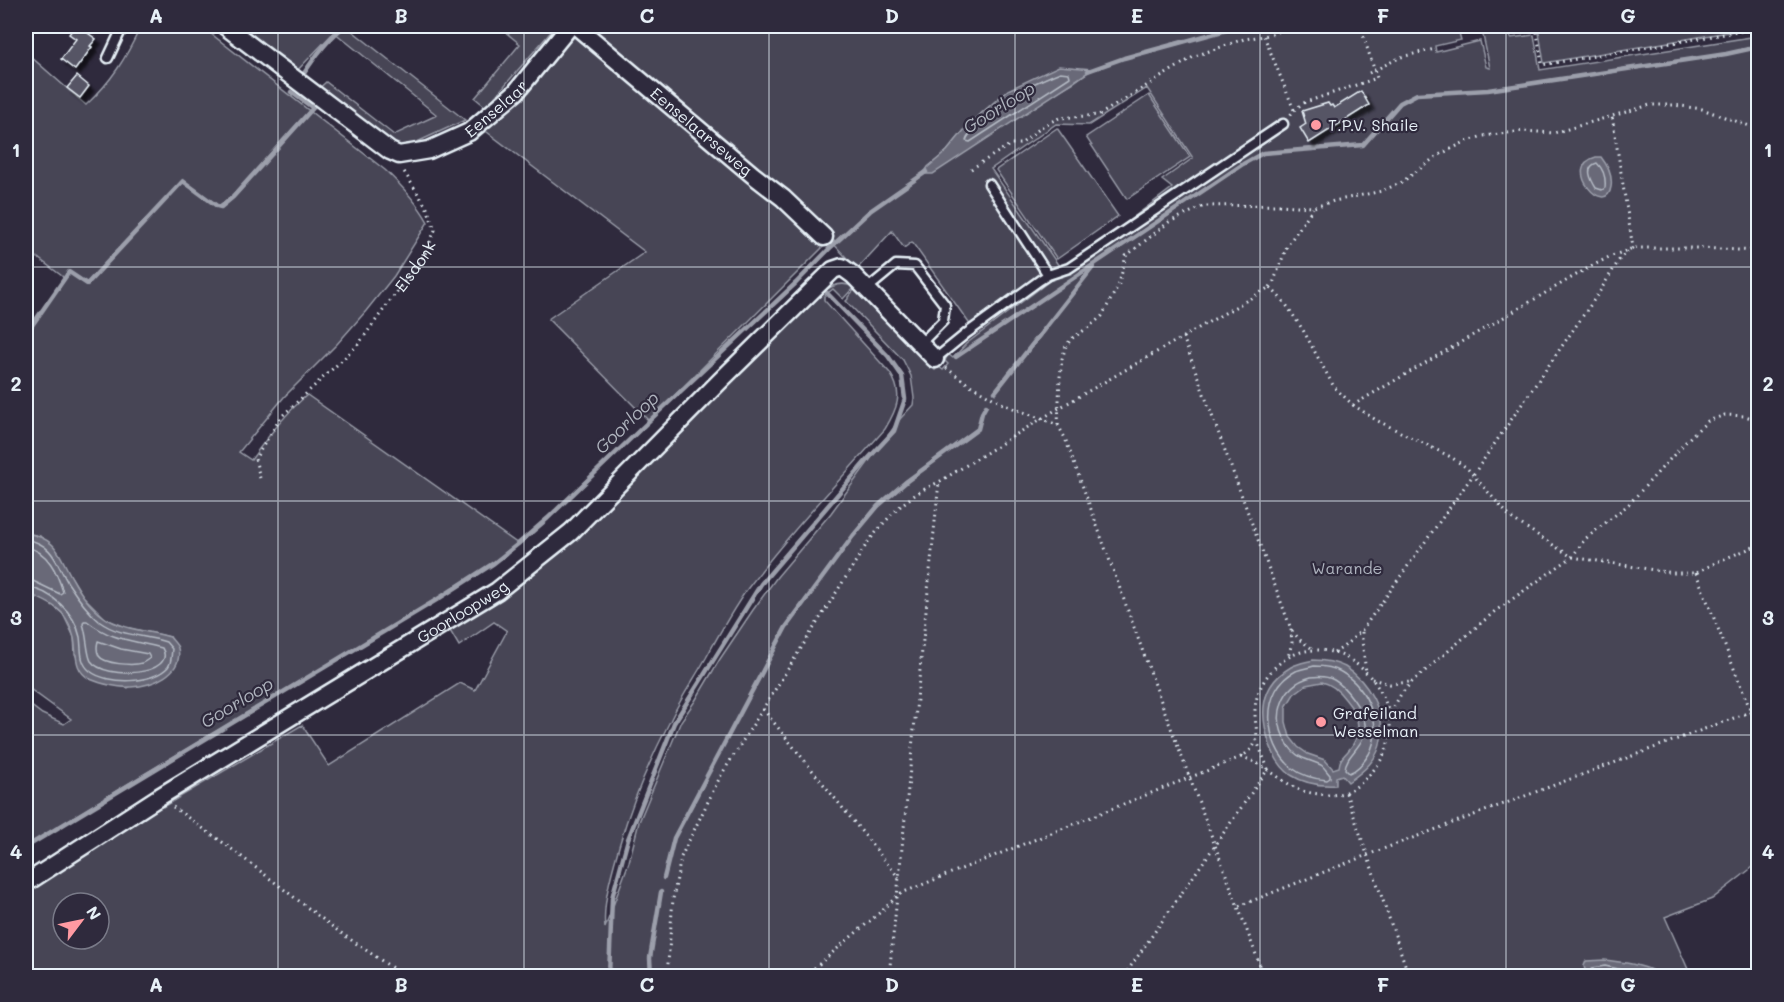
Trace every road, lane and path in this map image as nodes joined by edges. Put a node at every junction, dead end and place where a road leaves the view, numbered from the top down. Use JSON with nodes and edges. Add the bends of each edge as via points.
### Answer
{"nodes":[{"id":1,"x":123,"y":26,"type":"edge"},
{"id":2,"x":225,"y":26,"type":"edge"},
{"id":3,"x":570,"y":26,"type":"edge"},
{"id":4,"x":576,"y":26,"type":"edge"},
{"id":5,"x":1298,"y":26,"type":"edge"},
{"id":6,"x":1536,"y":26,"type":"edge"},
{"id":7,"x":1754,"y":26,"type":"edge"},
{"id":8,"x":1362,"y":32,"type":"dead end"},
{"id":9,"x":1264,"y":36,"type":"junction"},
{"id":10,"x":1435,"y":49,"type":"dead end"},
{"id":11,"x":108,"y":58,"type":"dead end"},
{"id":12,"x":1374,"y":69,"type":"junction"},
{"id":13,"x":1369,"y":73,"type":"dead end"},
{"id":14,"x":1294,"y":110,"type":"junction"},
{"id":15,"x":1612,"y":116,"type":"junction"},
{"id":16,"x":1283,"y":124,"type":"joint"},
{"id":17,"x":1758,"y":129,"type":"edge"},
{"id":18,"x":399,"y":155,"type":"junction"},
{"id":19,"x":971,"y":169,"type":"dead end"},
{"id":20,"x":989,"y":184,"type":"dead end"},
{"id":21,"x":1314,"y":207,"type":"junction"},
{"id":22,"x":824,"y":237,"type":"dead end"},
{"id":23,"x":1633,"y":248,"type":"junction"},
{"id":24,"x":1758,"y":251,"type":"edge"},
{"id":25,"x":1048,"y":275,"type":"junction"},
{"id":26,"x":1270,"y":287,"type":"junction"},
{"id":27,"x":867,"y":289,"type":"junction"},
{"id":28,"x":1183,"y":337,"type":"junction"},
{"id":29,"x":920,"y":344,"type":"junction"},
{"id":30,"x":935,"y":359,"type":"junction"},
{"id":31,"x":1353,"y":405,"type":"junction"},
{"id":32,"x":1059,"y":408,"type":"junction"},
{"id":33,"x":1043,"y":419,"type":"junction"},
{"id":34,"x":1758,"y":420,"type":"edge"},
{"id":35,"x":1058,"y":425,"type":"junction"},
{"id":36,"x":1473,"y":475,"type":"junction"},
{"id":37,"x":260,"y":478,"type":"dead end"},
{"id":38,"x":939,"y":482,"type":"junction"},
{"id":39,"x":1758,"y":545,"type":"edge"},
{"id":40,"x":1572,"y":557,"type":"junction"},
{"id":41,"x":1696,"y":573,"type":"junction"},
{"id":42,"x":1291,"y":629,"type":"junction"},
{"id":43,"x":1362,"y":630,"type":"junction"},
{"id":44,"x":1314,"y":651,"type":"junction"},
{"id":45,"x":1334,"y":653,"type":"junction"},
{"id":46,"x":1288,"y":657,"type":"junction"},
{"id":47,"x":1366,"y":672,"type":"junction"},
{"id":48,"x":1372,"y":679,"type":"junction"},
{"id":49,"x":1412,"y":682,"type":"junction"},
{"id":50,"x":763,"y":709,"type":"junction"},
{"id":51,"x":1758,"y":709,"type":"edge"},
{"id":52,"x":1751,"y":712,"type":"junction"},
{"id":53,"x":1390,"y":714,"type":"junction"},
{"id":54,"x":1758,"y":729,"type":"edge"},
{"id":55,"x":1257,"y":740,"type":"junction"},
{"id":56,"x":1241,"y":757,"type":"junction"},
{"id":57,"x":1268,"y":769,"type":"junction"},
{"id":58,"x":1189,"y":777,"type":"junction"},
{"id":59,"x":1346,"y":793,"type":"junction"},
{"id":60,"x":159,"y":797,"type":"junction"},
{"id":61,"x":1215,"y":846,"type":"junction"},
{"id":62,"x":1367,"y":855,"type":"junction"},
{"id":63,"x":899,"y":878,"type":"junction"},
{"id":64,"x":26,"y":883,"type":"edge"},
{"id":65,"x":898,"y":894,"type":"junction"},
{"id":66,"x":1238,"y":907,"type":"junction"},
{"id":67,"x":404,"y":976,"type":"edge"},
{"id":68,"x":667,"y":976,"type":"edge"},
{"id":69,"x":805,"y":976,"type":"edge"},
{"id":70,"x":889,"y":976,"type":"edge"},
{"id":71,"x":1124,"y":976,"type":"edge"},
{"id":72,"x":1263,"y":976,"type":"edge"},
{"id":73,"x":1409,"y":976,"type":"edge"}],
"edges":[{"from":1,"to":11,"type":"lane"},
{"from":2,"to":18,"type":"street"},
{"from":3,"to":18,"type":"street","name":"Eenselaar","via":[[516,92],[468,132],[429,150]]},
{"from":4,"to":22,"type":"street","name":"Eenselaarseweg","via":[[783,198]]},
{"from":5,"to":9,"type":"path"},
{"from":6,"to":7,"type":"path","via":[[1542,65],[1755,29]]},
{"from":8,"to":12,"type":"path"},
{"from":9,"to":14,"type":"path"},
{"from":9,"to":19,"type":"path","via":[[1195,56],[1099,115],[1059,118],[1021,144],[1011,144]]},
{"from":10,"to":12,"type":"path"},
{"from":12,"to":13,"type":"path"},
{"from":12,"to":14,"type":"path","via":[[1377,78]]},
{"from":14,"to":16,"type":"path"},
{"from":15,"to":17,"type":"path","via":[[1650,105],[1674,105],[1702,109]]},
{"from":15,"to":21,"type":"path","via":[[1554,133],[1523,131],[1483,136],[1437,156],[1402,182],[1382,191]]},
{"from":15,"to":23,"type":"path"},
{"from":16,"to":25,"type":"lane","via":[[1069,268]]},
{"from":18,"to":37,"type":"path","name":"Elsdonk","via":[[401,167],[427,208],[435,230],[426,252],[357,346],[281,417],[255,459]]},
{"from":20,"to":25,"type":"lane"},
{"from":21,"to":26,"type":"path","via":[[1287,246]]},
{"from":21,"to":32,"type":"path","via":[[1204,206],[1169,222],[1132,251],[1126,256],[1119,284],[1102,316],[1066,346]]},
{"from":23,"to":24,"type":"path"},
{"from":23,"to":31,"type":"path","via":[[1590,267]]},
{"from":23,"to":36,"type":"path","via":[[1621,257]]},
{"from":25,"to":30,"type":"lane"},
{"from":26,"to":28,"type":"path"},
{"from":26,"to":31,"type":"path","via":[[1303,330],[1334,387]]},
{"from":27,"to":29,"type":"street"},
{"from":27,"to":29,"type":"lane","via":[[896,265],[915,266],[945,305],[943,321]]},
{"from":27,"to":60,"type":"street","name":"Goorloopweg","via":[[842,267],[833,270],[571,532],[497,591]]},
{"from":28,"to":32,"type":"path"},
{"from":28,"to":42,"type":"path"},
{"from":29,"to":30,"type":"street"},
{"from":30,"to":33,"type":"path","via":[[970,386]]},
{"from":31,"to":36,"type":"path","via":[[1451,457]]},
{"from":32,"to":33,"type":"path"},
{"from":32,"to":35,"type":"path"},
{"from":33,"to":35,"type":"path"},
{"from":33,"to":38,"type":"path"},
{"from":34,"to":40,"type":"path","via":[[1725,415],[1708,421],[1628,505],[1585,539]]},
{"from":35,"to":58,"type":"path"},
{"from":36,"to":40,"type":"path","via":[[1511,518]]},
{"from":36,"to":43,"type":"path"},
{"from":38,"to":50,"type":"path","via":[[920,490],[895,509],[868,542]]},
{"from":38,"to":63,"type":"path"},
{"from":39,"to":41,"type":"path"},
{"from":40,"to":41,"type":"path"},
{"from":40,"to":49,"type":"path","via":[[1494,612]]},
{"from":41,"to":52,"type":"path"},
{"from":42,"to":44,"type":"path"},
{"from":42,"to":46,"type":"path"},
{"from":43,"to":45,"type":"path"},
{"from":43,"to":47,"type":"path"},
{"from":44,"to":45,"type":"path"},
{"from":44,"to":46,"type":"path"},
{"from":45,"to":47,"type":"path"},
{"from":46,"to":55,"type":"path","via":[[1260,687],[1254,705]]},
{"from":47,"to":48,"type":"path"},
{"from":48,"to":49,"type":"path","via":[[1390,684]]},
{"from":48,"to":53,"type":"path"},
{"from":49,"to":53,"type":"path"},
{"from":50,"to":63,"type":"path"},
{"from":50,"to":68,"type":"path","via":[[720,777],[681,857],[673,898]]},
{"from":51,"to":52,"type":"path"},
{"from":52,"to":54,"type":"path"},
{"from":52,"to":62,"type":"path"},
{"from":53,"to":59,"type":"path","via":[[1391,731],[1385,754],[1363,782]]},
{"from":55,"to":56,"type":"path"},
{"from":55,"to":57,"type":"path"},
{"from":56,"to":57,"type":"path"},
{"from":56,"to":58,"type":"path"},
{"from":57,"to":59,"type":"path","via":[[1302,791]]},
{"from":57,"to":61,"type":"path"},
{"from":58,"to":61,"type":"path"},
{"from":58,"to":65,"type":"path"},
{"from":59,"to":62,"type":"path"},
{"from":60,"to":64,"type":"street","name":"Goorloopweg"},
{"from":60,"to":67,"type":"path"},
{"from":61,"to":66,"type":"path"},
{"from":61,"to":71,"type":"path"},
{"from":62,"to":66,"type":"path"},
{"from":62,"to":73,"type":"path"},
{"from":63,"to":65,"type":"path"},
{"from":65,"to":69,"type":"path"},
{"from":65,"to":70,"type":"path"},
{"from":66,"to":72,"type":"path"}]}
